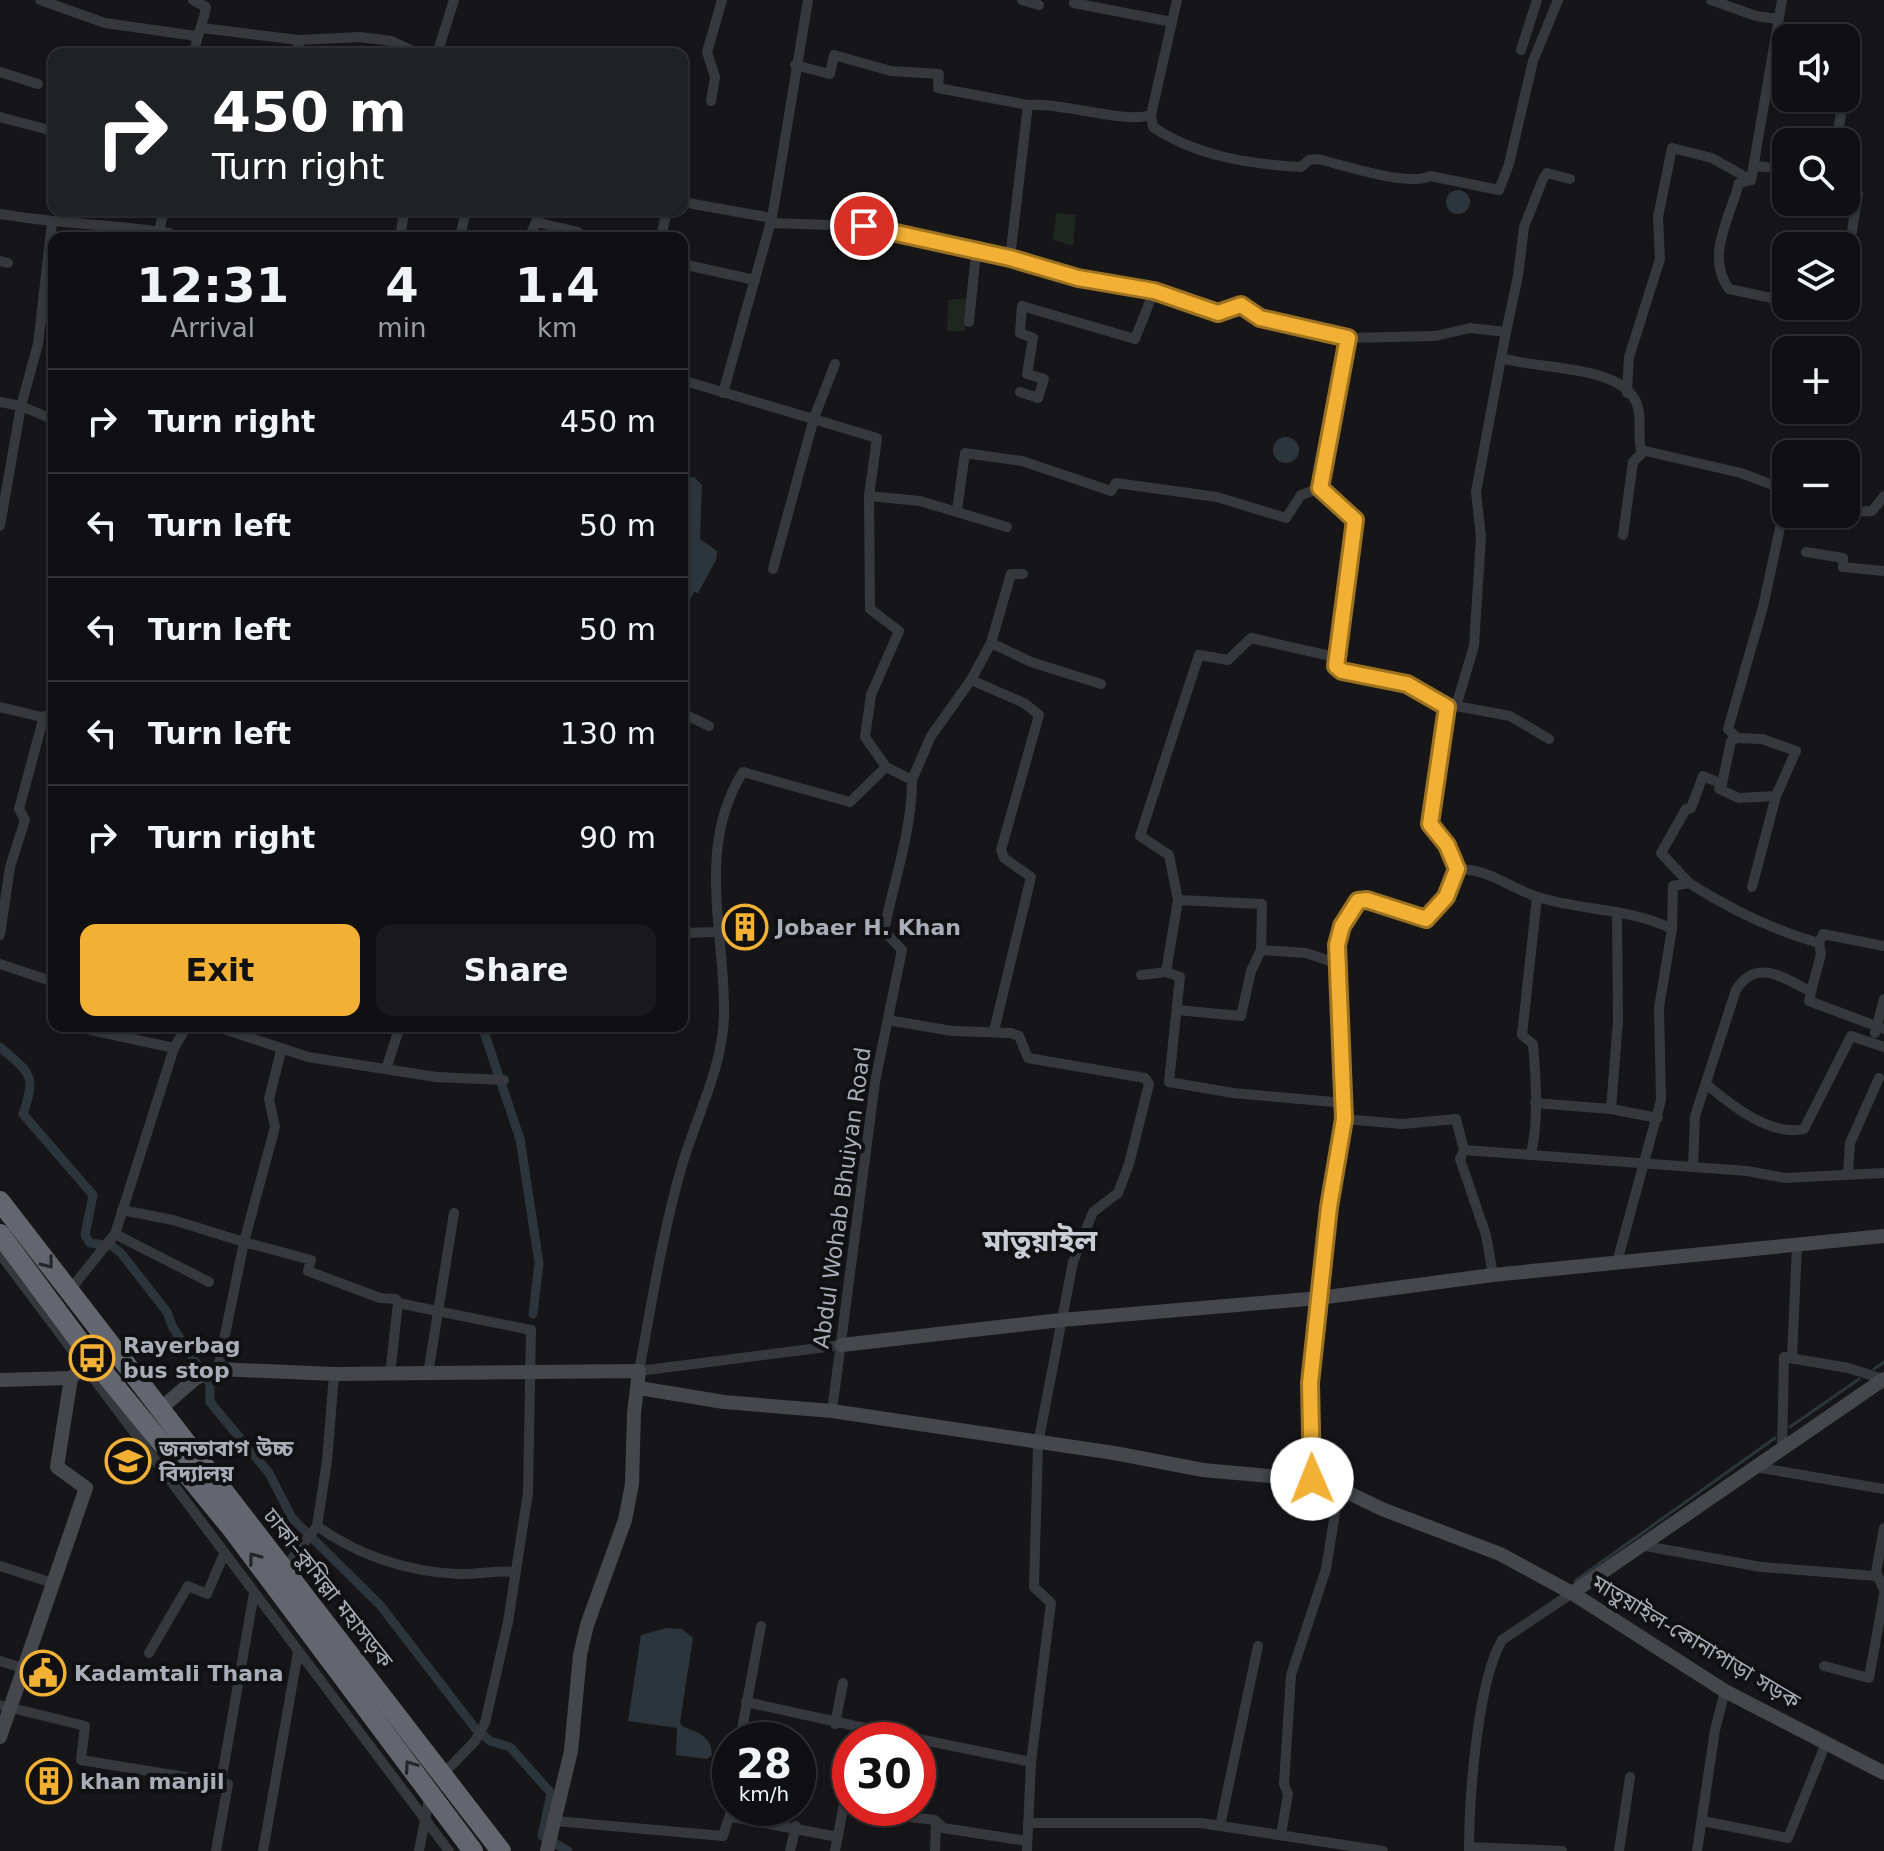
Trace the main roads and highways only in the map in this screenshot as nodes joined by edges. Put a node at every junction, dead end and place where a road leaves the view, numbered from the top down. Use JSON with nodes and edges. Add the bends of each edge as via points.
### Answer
{"nodes":[{"id":1,"x":0,"y":1201,"type":"edge"},
{"id":2,"x":0,"y":1234,"type":"edge"},
{"id":3,"x":69,"y":1291,"type":"junction"},
{"id":4,"x":473,"y":1851,"type":"edge"},
{"id":5,"x":501,"y":1851,"type":"edge"},
{"id":6,"x":512,"y":1851,"type":"edge"}],
"edges":[{"from":1,"to":3,"type":"highway","name":"ঢাকা–কুমিল্লা মহাসড়ক","one_way":true},
{"from":4,"to":2,"type":"highway","name":"ঢাকা–কুমিল্লা মহাসড়ক","one_way":true,"via":[[232,1529],[87,1362]]},
{"from":3,"to":5,"type":"highway","name":"ঢাকা–কুমিল্লা মহাসড়ক"},
{"from":3,"to":6,"type":"highway","via":[[295,1555]]}]}
